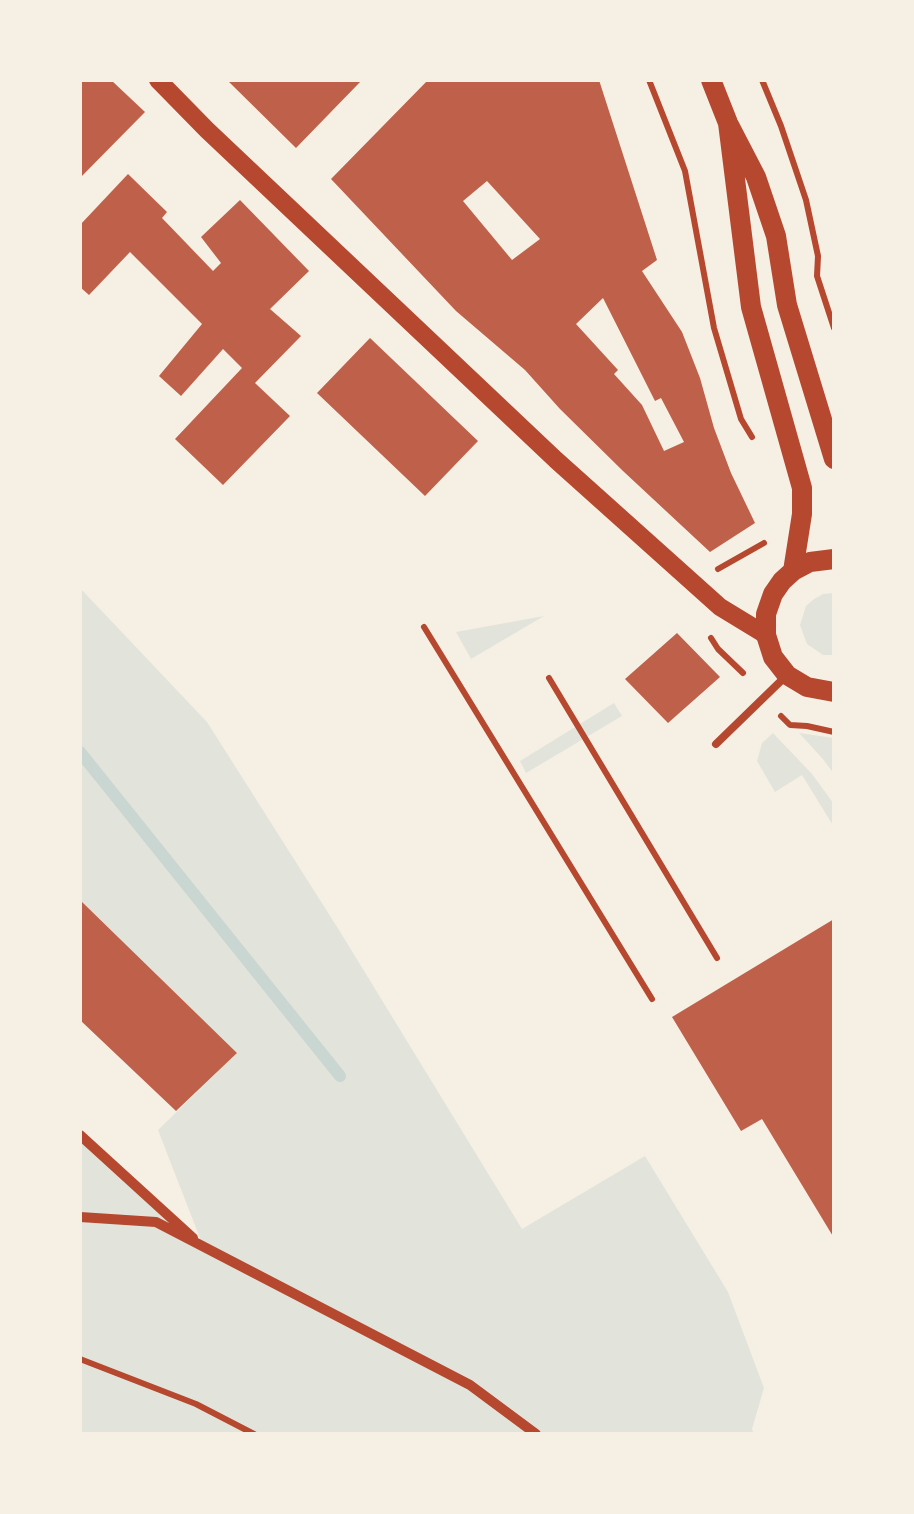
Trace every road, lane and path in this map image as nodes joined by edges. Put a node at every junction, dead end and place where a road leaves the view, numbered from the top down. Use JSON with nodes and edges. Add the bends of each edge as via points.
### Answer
{"nodes":[{"id":1,"x":158,"y":80,"type":"edge"},
{"id":2,"x":649,"y":80,"type":"edge"},
{"id":3,"x":711,"y":80,"type":"edge"},
{"id":4,"x":762,"y":80,"type":"edge"},
{"id":5,"x":728,"y":123,"type":"junction"},
{"id":6,"x":834,"y":328,"type":"edge"},
{"id":7,"x":759,"y":447,"type":"dead end"},
{"id":8,"x":834,"y":458,"type":"edge"},
{"id":9,"x":773,"y":538,"type":"dead end"},
{"id":10,"x":834,"y":559,"type":"edge"},
{"id":11,"x":793,"y":570,"type":"junction"},
{"id":12,"x":710,"y":573,"type":"dead end"},
{"id":13,"x":424,"y":628,"type":"dead end"},
{"id":14,"x":766,"y":636,"type":"junction"},
{"id":15,"x":787,"y":675,"type":"junction"},
{"id":16,"x":549,"y":678,"type":"dead end"},
{"id":17,"x":829,"y":694,"type":"edge"},
{"id":18,"x":790,"y":725,"type":"dead end"},
{"id":19,"x":834,"y":732,"type":"edge"},
{"id":20,"x":716,"y":744,"type":"dead end"},
{"id":21,"x":717,"y":958,"type":"dead end"},
{"id":22,"x":652,"y":999,"type":"dead end"},
{"id":23,"x":80,"y":1135,"type":"edge"},
{"id":24,"x":80,"y":1217,"type":"edge"},
{"id":25,"x":204,"y":1248,"type":"junction"},
{"id":26,"x":80,"y":1359,"type":"edge"},
{"id":27,"x":254,"y":1434,"type":"edge"},
{"id":28,"x":536,"y":1434,"type":"edge"}],
"edges":[{"from":1,"to":14,"type":"street","via":[[556,460],[720,607]]},
{"from":2,"to":7,"type":"path","via":[[684,171],[730,383]]},
{"from":3,"to":5,"type":"main road"},
{"from":4,"to":6,"type":"path","via":[[806,200],[816,276]]},
{"from":5,"to":8,"type":"main road","via":[[776,236],[786,305]]},
{"from":5,"to":11,"type":"main road","via":[[751,307],[802,488]]},
{"from":9,"to":12,"type":"path"},
{"from":10,"to":11,"type":"main road"},
{"from":11,"to":14,"type":"main road","via":[[773,594]]},
{"from":13,"to":22,"type":"path"},
{"from":14,"to":15,"type":"main road"},
{"from":15,"to":17,"type":"main road"},
{"from":15,"to":20,"type":"lane"},
{"from":16,"to":21,"type":"path"},
{"from":18,"to":19,"type":"path"},
{"from":23,"to":25,"type":"street"},
{"from":24,"to":25,"type":"street","via":[[156,1222]]},
{"from":25,"to":28,"type":"street","via":[[470,1385]]},
{"from":26,"to":27,"type":"path"}]}
